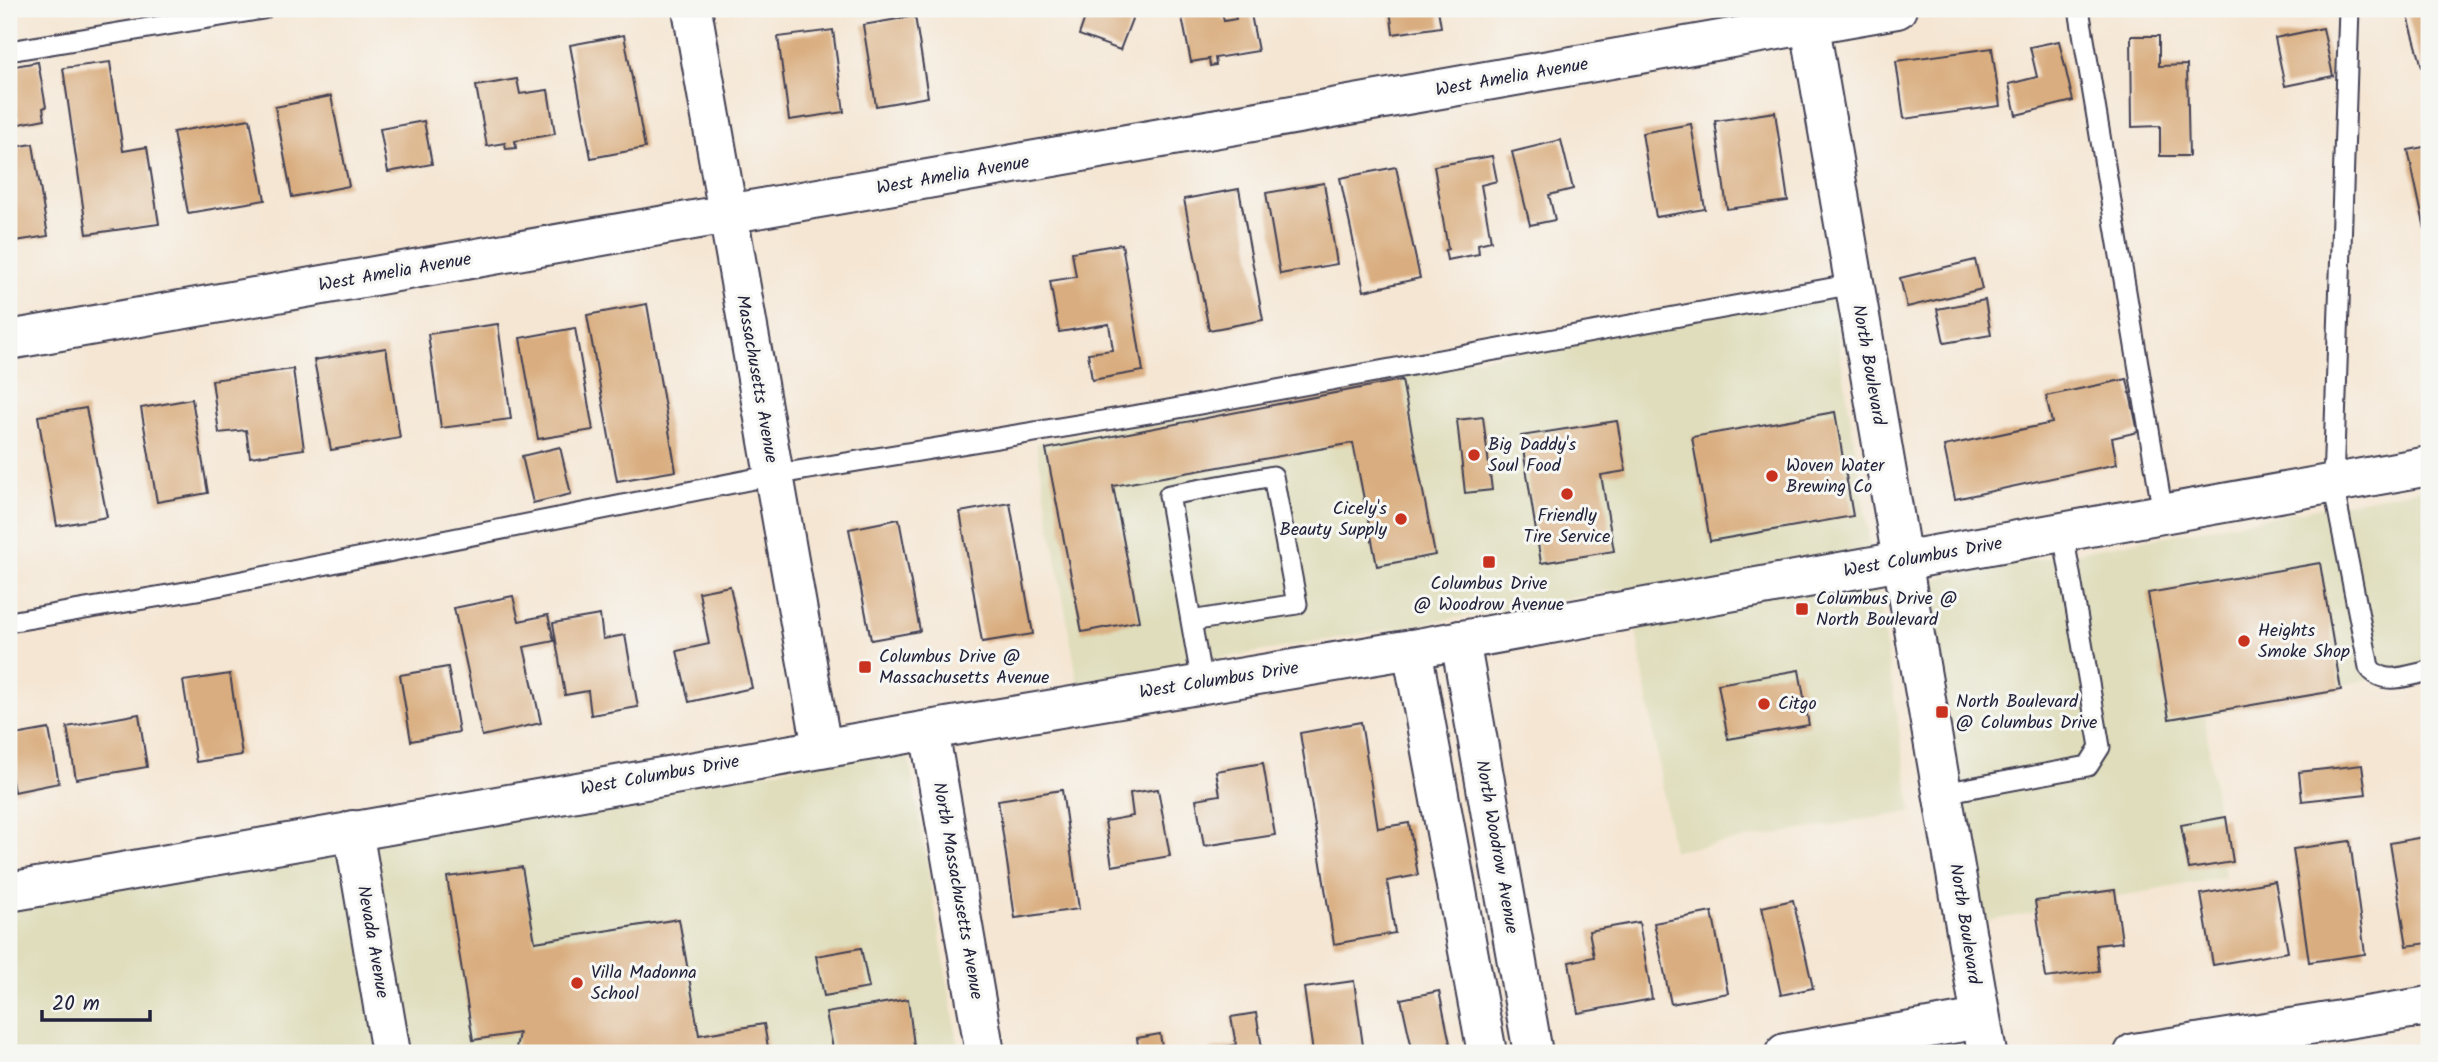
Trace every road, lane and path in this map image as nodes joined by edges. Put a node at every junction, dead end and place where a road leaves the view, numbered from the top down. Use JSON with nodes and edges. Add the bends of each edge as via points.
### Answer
{"nodes":[{"id":1,"x":263,"y":9,"type":"edge"},
{"id":2,"x":692,"y":9,"type":"edge"},
{"id":3,"x":1897,"y":9,"type":"edge"},
{"id":4,"x":2080,"y":9,"type":"edge"},
{"id":5,"x":2349,"y":9,"type":"edge"},
{"id":6,"x":1808,"y":17,"type":"edge"},
{"id":7,"x":9,"y":51,"type":"edge"},
{"id":8,"x":727,"y":215,"type":"junction"},
{"id":9,"x":1854,"y":284,"type":"junction"},
{"id":10,"x":9,"y":340,"type":"edge"},
{"id":11,"x":2429,"y":466,"type":"edge"},
{"id":12,"x":774,"y":475,"type":"junction"},
{"id":13,"x":2333,"y":484,"type":"junction"},
{"id":14,"x":2164,"y":514,"type":"junction"},
{"id":15,"x":2063,"y":533,"type":"junction"},
{"id":16,"x":1902,"y":562,"type":"junction"},
{"id":17,"x":1191,"y":621,"type":"junction"},
{"id":18,"x":9,"y":622,"type":"edge"},
{"id":19,"x":1460,"y":640,"type":"junction"},
{"id":20,"x":1412,"y":649,"type":"junction"},
{"id":21,"x":2429,"y":671,"type":"edge"},
{"id":22,"x":1202,"y":683,"type":"junction"},
{"id":23,"x":929,"y":730,"type":"junction"},
{"id":24,"x":822,"y":748,"type":"junction"},
{"id":25,"x":1943,"y":793,"type":"junction"},
{"id":26,"x":353,"y":831,"type":"junction"},
{"id":27,"x":9,"y":892,"type":"edge"},
{"id":28,"x":2429,"y":1006,"type":"edge"},
{"id":29,"x":1983,"y":1036,"type":"edge"},
{"id":30,"x":2293,"y":1040,"type":"edge"},
{"id":31,"x":391,"y":1053,"type":"edge"},
{"id":32,"x":985,"y":1053,"type":"edge"},
{"id":33,"x":1487,"y":1053,"type":"edge"},
{"id":34,"x":1533,"y":1053,"type":"edge"},
{"id":35,"x":1785,"y":1053,"type":"edge"},
{"id":36,"x":2134,"y":1053,"type":"edge"}],
"edges":[{"from":1,"to":7,"type":"lane"},
{"from":2,"to":8,"type":"street","name":"Massachusetts Avenue"},
{"from":3,"to":6,"type":"street","name":"West Amelia Avenue"},
{"from":4,"to":14,"type":"lane"},
{"from":5,"to":13,"type":"lane"},
{"from":6,"to":8,"type":"street","name":"West Amelia Avenue"},
{"from":6,"to":9,"type":"street","name":"North Boulevard"},
{"from":8,"to":10,"type":"street","name":"West Amelia Avenue"},
{"from":8,"to":12,"type":"street","name":"Massachusetts Avenue"},
{"from":9,"to":12,"type":"lane","via":[[1162,411]]},
{"from":9,"to":16,"type":"street","name":"North Boulevard"},
{"from":11,"to":13,"type":"street","name":"West Columbus Drive"},
{"from":12,"to":18,"type":"lane","via":[[197,590]]},
{"from":12,"to":24,"type":"street","name":"Massachusetts Avenue"},
{"from":13,"to":14,"type":"street","name":"West Columbus Drive"},
{"from":13,"to":21,"type":"lane","via":[[2369,667],[2386,679]]},
{"from":14,"to":15,"type":"street","name":"West Columbus Drive"},
{"from":15,"to":16,"type":"street","name":"West Columbus Drive"},
{"from":15,"to":25,"type":"lane","via":[[2100,747],[2088,766]]},
{"from":16,"to":19,"type":"street","name":"West Columbus Drive"},
{"from":16,"to":25,"type":"street","name":"North Boulevard"},
{"from":17,"to":17,"type":"lane","via":[[1169,495],[1273,476],[1297,604]]},
{"from":17,"to":22,"type":"lane"},
{"from":19,"to":20,"type":"street","name":"West Columbus Drive"},
{"from":19,"to":34,"type":"street","name":"North Woodrow Avenue"},
{"from":20,"to":22,"type":"street","name":"West Columbus Drive"},
{"from":20,"to":33,"type":"street"},
{"from":22,"to":23,"type":"street","name":"West Columbus Drive"},
{"from":23,"to":24,"type":"street","name":"West Columbus Drive"},
{"from":23,"to":32,"type":"street","name":"North Massachusetts Avenue"},
{"from":24,"to":26,"type":"street","name":"West Columbus Drive"},
{"from":25,"to":29,"type":"street","name":"North Boulevard"},
{"from":26,"to":27,"type":"street","name":"West Columbus Drive"},
{"from":26,"to":31,"type":"street","name":"Nevada Avenue"},
{"from":28,"to":30,"type":"street"},
{"from":29,"to":35,"type":"street"},
{"from":30,"to":36,"type":"street"}]}
